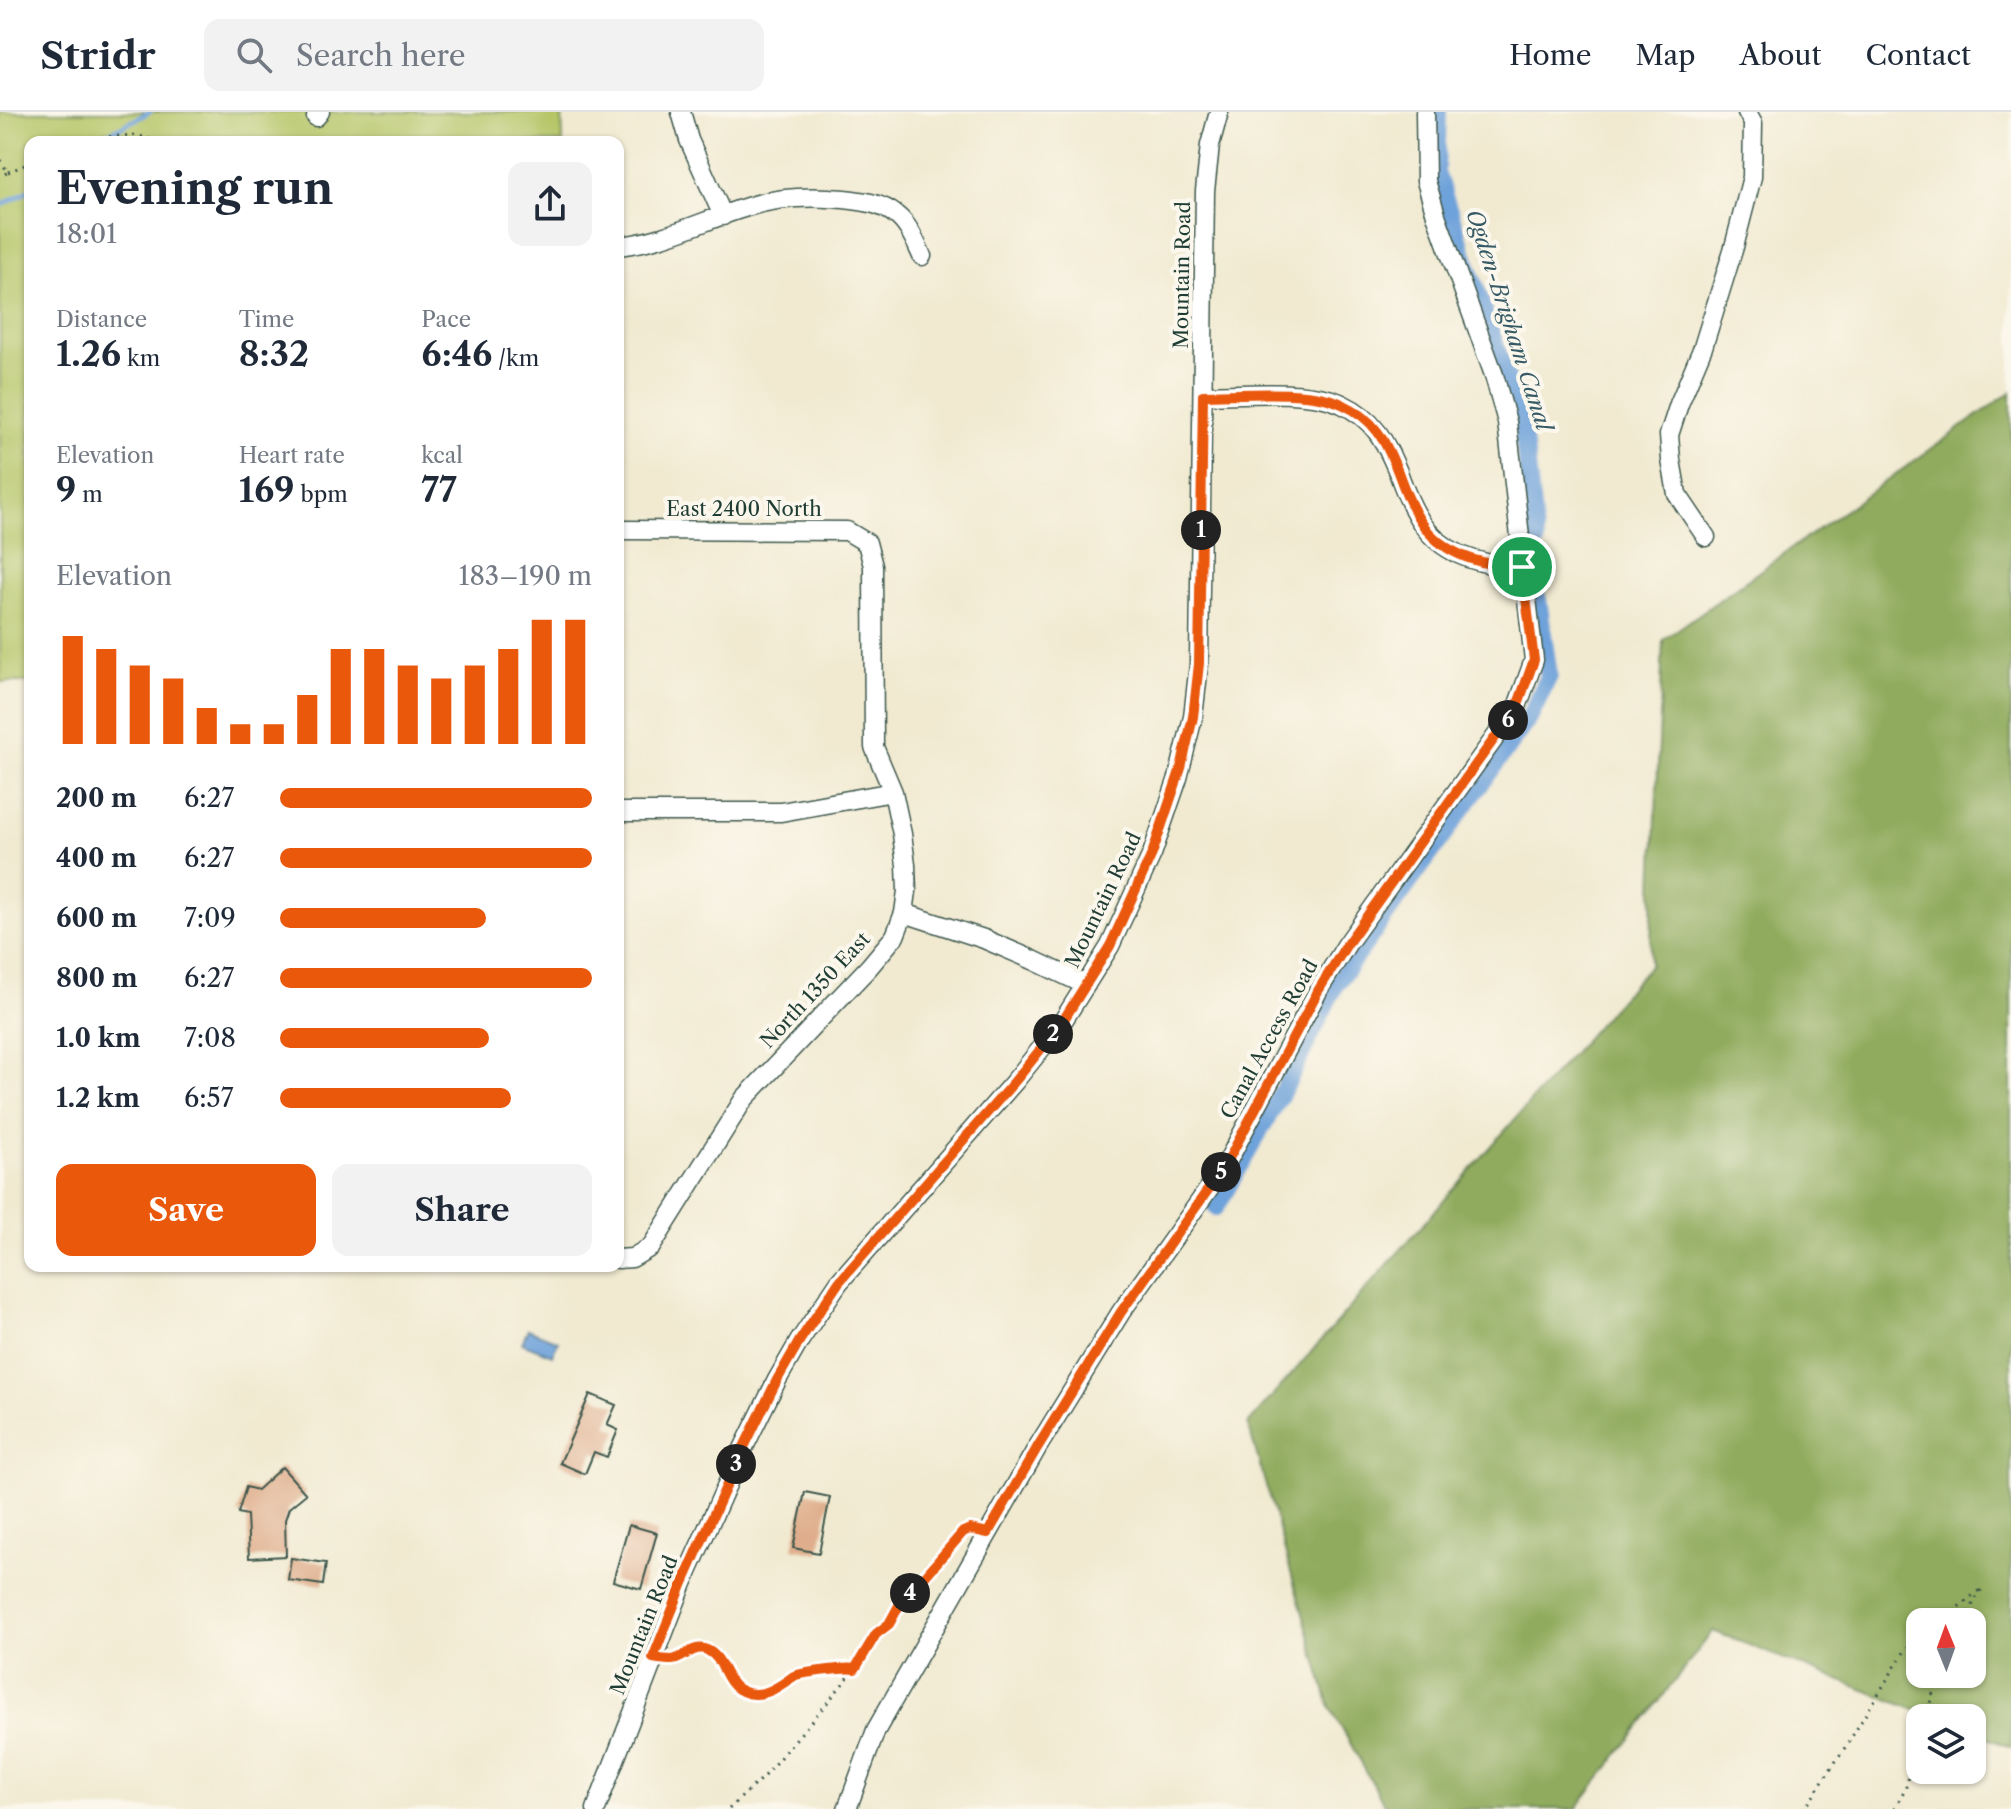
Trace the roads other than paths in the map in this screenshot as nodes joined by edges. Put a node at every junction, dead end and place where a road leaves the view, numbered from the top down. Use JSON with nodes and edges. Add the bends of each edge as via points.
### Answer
{"nodes":[{"id":1,"x":681,"y":112,"type":"edge"},
{"id":2,"x":1219,"y":112,"type":"edge"},
{"id":3,"x":1425,"y":112,"type":"edge"},
{"id":4,"x":1747,"y":112,"type":"edge"},
{"id":5,"x":723,"y":216,"type":"junction"},
{"id":6,"x":624,"y":245,"type":"edge"},
{"id":7,"x":922,"y":256,"type":"dead end"},
{"id":8,"x":1203,"y":395,"type":"junction"},
{"id":9,"x":624,"y":530,"type":"edge"},
{"id":10,"x":1706,"y":537,"type":"dead end"},
{"id":11,"x":867,"y":543,"type":"joint"},
{"id":12,"x":1522,"y":567,"type":"junction"},
{"id":13,"x":893,"y":792,"type":"junction"},
{"id":14,"x":624,"y":812,"type":"edge"},
{"id":15,"x":904,"y":913,"type":"junction"},
{"id":16,"x":1086,"y":985,"type":"junction"},
{"id":17,"x":625,"y":1259,"type":"edge"},
{"id":18,"x":596,"y":1809,"type":"edge"},
{"id":19,"x":847,"y":1809,"type":"edge"}],
"edges":[{"from":1,"to":5,"type":"street"},
{"from":2,"to":8,"type":"street","name":"Mountain Road","via":[[1205,191]]},
{"from":3,"to":12,"type":"street","name":"Canal Access Road","via":[[1426,181],[1432,204],[1507,422]]},
{"from":4,"to":10,"type":"street","via":[[1753,123],[1752,177],[1703,347],[1669,435],[1677,494]]},
{"from":5,"to":6,"type":"street"},
{"from":5,"to":7,"type":"street","via":[[748,206],[803,198],[877,204],[910,230]]},
{"from":8,"to":12,"type":"street","via":[[1309,395],[1340,402],[1380,433],[1409,500],[1434,538],[1472,560]]},
{"from":8,"to":16,"type":"street","name":"Mountain Road","via":[[1199,664],[1193,717],[1152,854]]},
{"from":9,"to":11,"type":"street","name":"East 2400 North","via":[[847,531]]},
{"from":11,"to":13,"type":"street","name":"North 1350 East","via":[[873,566],[874,747]]},
{"from":12,"to":19,"type":"street","name":"Canal Access Road","via":[[1534,660],[1517,707],[1347,944],[1225,1166],[1121,1312],[1037,1448],[876,1730]]},
{"from":13,"to":14,"type":"street","via":[[781,812]]},
{"from":13,"to":15,"type":"street","name":"North 1350 East","via":[[906,865]]},
{"from":15,"to":16,"type":"street","via":[[984,939]]},
{"from":15,"to":17,"type":"street","name":"North 1350 East","via":[[895,936],[869,967],[744,1099],[651,1247]]},
{"from":16,"to":18,"type":"street","name":"Mountain Road","via":[[1015,1081],[839,1282],[800,1340],[742,1451],[683,1583]]}]}
